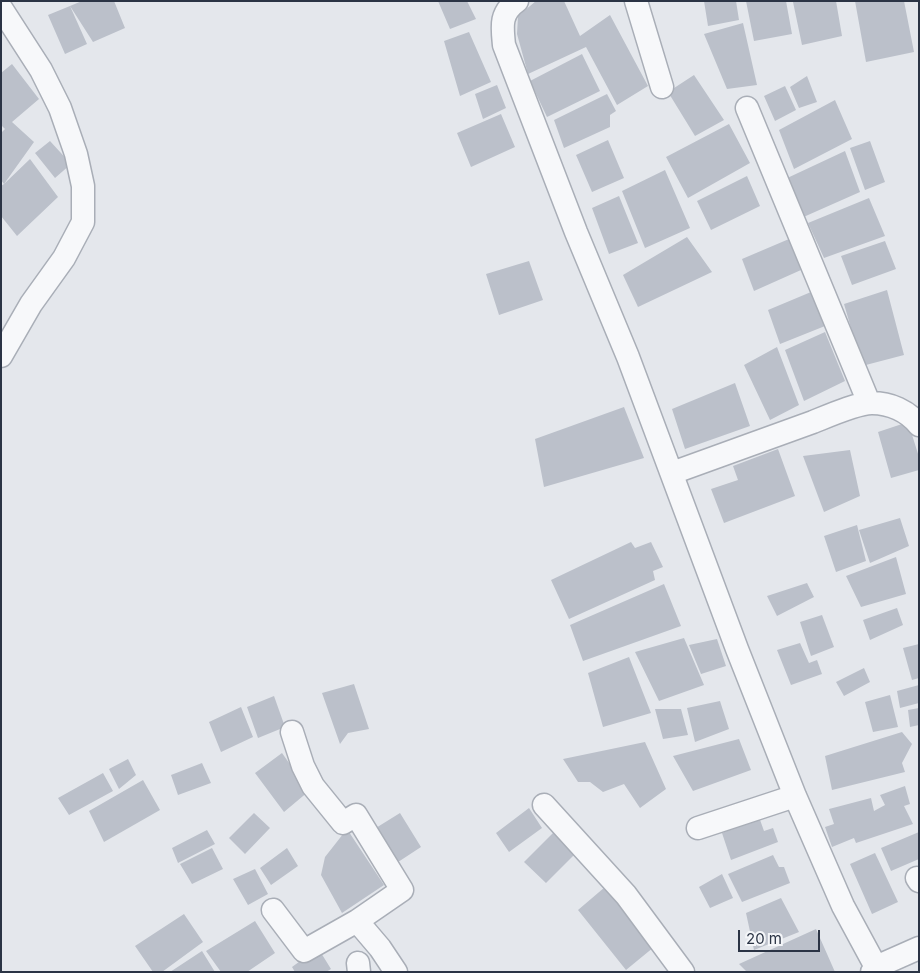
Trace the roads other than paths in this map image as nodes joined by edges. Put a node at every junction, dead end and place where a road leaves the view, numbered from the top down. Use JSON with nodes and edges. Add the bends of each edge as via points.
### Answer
{"nodes":[{"id":1,"x":517,"y":1,"type":"edge"},
{"id":2,"x":636,"y":1,"type":"edge"},
{"id":3,"x":1,"y":8,"type":"edge"},
{"id":4,"x":662,"y":87,"type":"dead end"},
{"id":5,"x":747,"y":108,"type":"dead end"},
{"id":6,"x":1,"y":356,"type":"edge"},
{"id":7,"x":869,"y":403,"type":"junction"},
{"id":8,"x":919,"y":425,"type":"edge"},
{"id":9,"x":672,"y":473,"type":"junction"},
{"id":10,"x":292,"y":732,"type":"dead end"},
{"id":11,"x":795,"y":796,"type":"junction"},
{"id":12,"x":544,"y":806,"type":"dead end"},
{"id":13,"x":698,"y":828,"type":"dead end"},
{"id":14,"x":272,"y":910,"type":"dead end"},
{"id":15,"x":357,"y":921,"type":"junction"},
{"id":16,"x":919,"y":948,"type":"edge"},
{"id":17,"x":874,"y":969,"type":"edge"},
{"id":18,"x":396,"y":972,"type":"edge"},
{"id":19,"x":682,"y":972,"type":"edge"}],
"edges":[{"from":1,"to":9,"type":"street","via":[[510,6],[501,23],[504,45]]},
{"from":2,"to":4,"type":"street"},
{"from":3,"to":6,"type":"street","via":[[41,70],[60,108],[83,186],[83,222],[64,258],[31,304]]},
{"from":5,"to":7,"type":"street"},
{"from":7,"to":8,"type":"street","via":[[900,410]]},
{"from":7,"to":9,"type":"street"},
{"from":9,"to":11,"type":"street"},
{"from":10,"to":15,"type":"street","via":[[313,786],[343,823],[356,815],[402,890]]},
{"from":11,"to":13,"type":"street"},
{"from":11,"to":17,"type":"street"},
{"from":12,"to":19,"type":"street","via":[[626,895]]},
{"from":14,"to":15,"type":"street","via":[[304,951]]},
{"from":15,"to":18,"type":"street"},
{"from":16,"to":17,"type":"street"}]}
